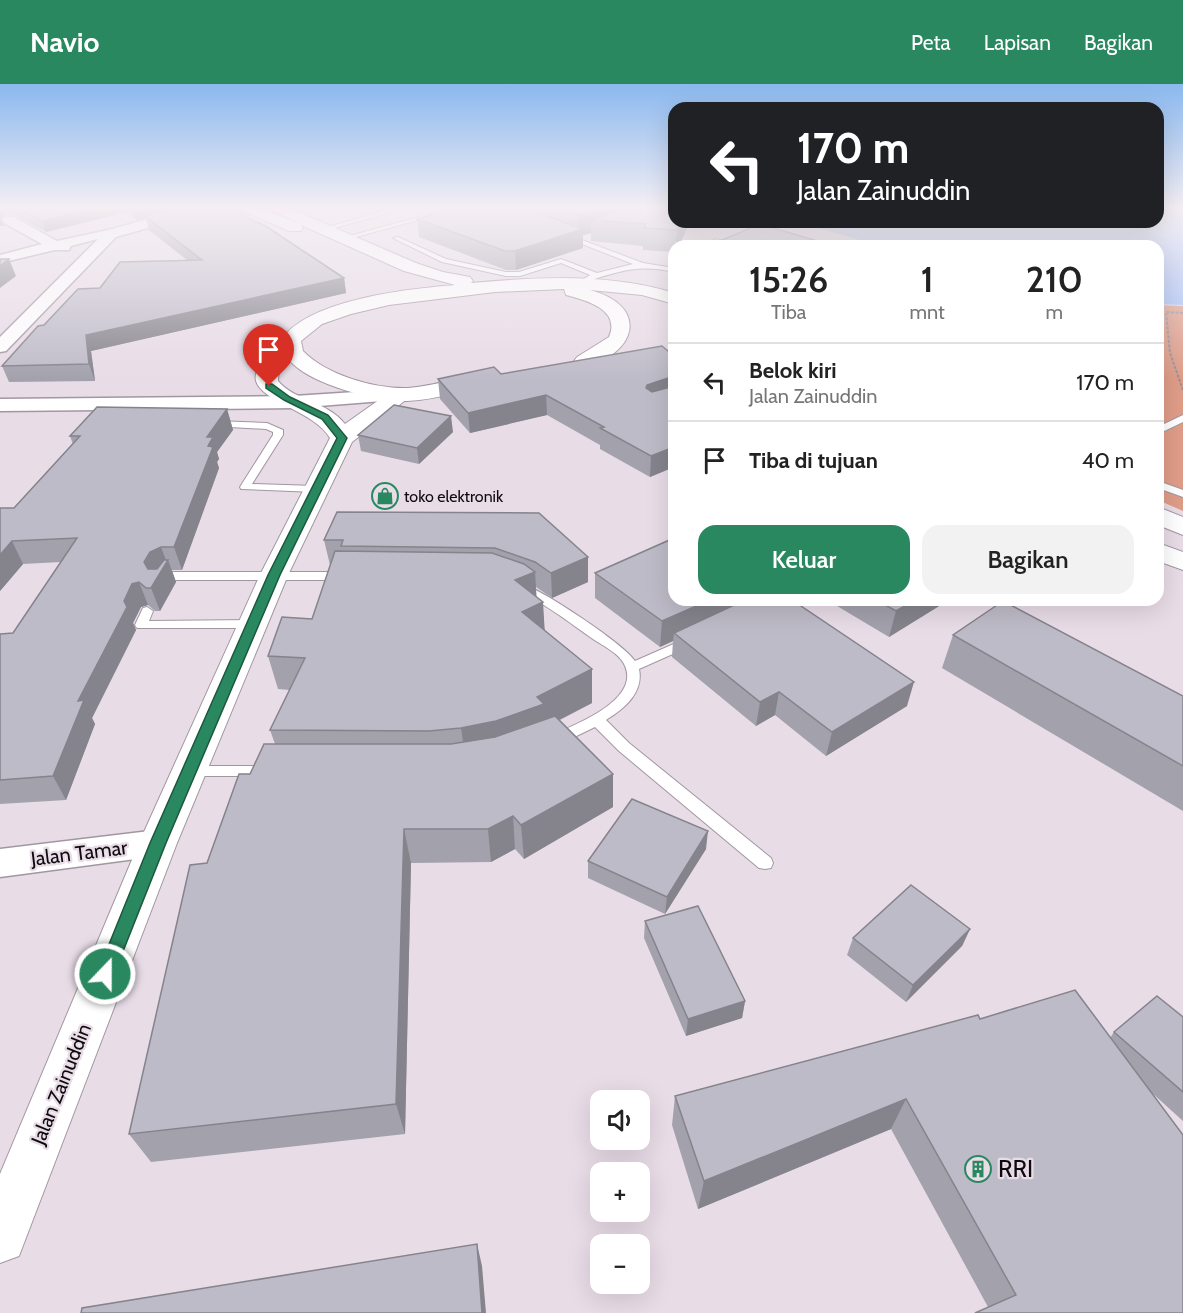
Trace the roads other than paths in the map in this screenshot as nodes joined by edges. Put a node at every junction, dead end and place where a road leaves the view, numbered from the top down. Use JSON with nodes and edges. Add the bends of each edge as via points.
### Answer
{"nodes":[{"id":1,"x":82,"y":265,"type":"edge"},
{"id":2,"x":368,"y":265,"type":"edge"},
{"id":3,"x":406,"y":265,"type":"edge"},
{"id":4,"x":465,"y":265,"type":"edge"},
{"id":5,"x":547,"y":265,"type":"edge"},
{"id":6,"x":572,"y":265,"type":"edge"},
{"id":7,"x":632,"y":265,"type":"edge"},
{"id":8,"x":648,"y":265,"type":"edge"},
{"id":9,"x":668,"y":269,"type":"edge"},
{"id":10,"x":596,"y":275,"type":"junction"},
{"id":11,"x":538,"y":285,"type":"junction"},
{"id":12,"x":575,"y":285,"type":"junction"},
{"id":13,"x":394,"y":286,"type":"junction"},
{"id":14,"x":508,"y":286,"type":"junction"},
{"id":15,"x":668,"y":297,"type":"edge"},
{"id":16,"x":291,"y":340,"type":"junction"},
{"id":17,"x":1,"y":345,"type":"edge"},
{"id":18,"x":628,"y":355,"type":"edge"},
{"id":19,"x":584,"y":361,"type":"junction"},
{"id":20,"x":563,"y":365,"type":"edge"},
{"id":21,"x":266,"y":376,"type":"junction"},
{"id":22,"x":498,"y":376,"type":"edge"},
{"id":23,"x":401,"y":395,"type":"junction"},
{"id":24,"x":294,"y":402,"type":"junction"},
{"id":25,"x":207,"y":404,"type":"junction"},
{"id":26,"x":0,"y":405,"type":"edge"},
{"id":27,"x":1183,"y":418,"type":"edge"},
{"id":28,"x":209,"y":424,"type":"edge"},
{"id":29,"x":1164,"y":428,"type":"edge"},
{"id":30,"x":342,"y":438,"type":"junction"},
{"id":31,"x":1164,"y":486,"type":"edge"},
{"id":32,"x":316,"y":489,"type":"junction"},
{"id":33,"x":1183,"y":494,"type":"edge"},
{"id":34,"x":1164,"y":518,"type":"edge"},
{"id":35,"x":1183,"y":527,"type":"edge"},
{"id":36,"x":1164,"y":553,"type":"edge"},
{"id":37,"x":1183,"y":562,"type":"edge"},
{"id":38,"x":274,"y":575,"type":"junction"},
{"id":39,"x":357,"y":576,"type":"edge"},
{"id":40,"x":506,"y":582,"type":"edge"},
{"id":41,"x":161,"y":586,"type":"edge"},
{"id":42,"x":147,"y":611,"type":"edge"},
{"id":43,"x":253,"y":624,"type":"junction"},
{"id":44,"x":696,"y":639,"type":"edge"},
{"id":45,"x":633,"y":667,"type":"junction"},
{"id":46,"x":597,"y":720,"type":"junction"},
{"id":47,"x":544,"y":745,"type":"edge"},
{"id":48,"x":189,"y":771,"type":"junction"},
{"id":49,"x":282,"y":771,"type":"edge"},
{"id":50,"x":158,"y":843,"type":"junction"},
{"id":51,"x":0,"y":863,"type":"edge"},
{"id":52,"x":765,"y":863,"type":"dead end"},
{"id":53,"x":0,"y":1238,"type":"edge"}],
"edges":[{"from":1,"to":17,"type":"street"},
{"from":2,"to":13,"type":"main road"},
{"from":3,"to":14,"type":"main road","via":[[440,277]]},
{"from":4,"to":5,"type":"lane","via":[[520,274]]},
{"from":6,"to":10,"type":"lane"},
{"from":7,"to":10,"type":"lane"},
{"from":8,"to":9,"type":"lane"},
{"from":10,"to":12,"type":"lane"},
{"from":11,"to":12,"type":"main road"},
{"from":11,"to":14,"type":"main road"},
{"from":11,"to":19,"type":"main road","via":[[598,298],[616,313],[621,332],[618,339]]},
{"from":12,"to":15,"type":"main road","via":[[634,287]]},
{"from":13,"to":14,"type":"main road","via":[[459,290]]},
{"from":13,"to":16,"type":"main road","via":[[353,308],[314,320]]},
{"from":16,"to":21,"type":"main road","via":[[274,358]]},
{"from":16,"to":23,"type":"main road","via":[[294,353],[318,372]]},
{"from":18,"to":19,"type":"main road"},
{"from":19,"to":20,"type":"main road"},
{"from":21,"to":24,"type":"main road","via":[[275,392]]},
{"from":21,"to":25,"type":"street","via":[[242,393]]},
{"from":22,"to":23,"type":"main road"},
{"from":23,"to":24,"type":"street"},
{"from":23,"to":30,"type":"main road","name":"Jalan Zainuddin"},
{"from":24,"to":25,"type":"street"},
{"from":24,"to":30,"type":"main road","via":[[325,417]]},
{"from":25,"to":26,"type":"street","via":[[168,408]]},
{"from":27,"to":29,"type":"lane"},
{"from":28,"to":32,"type":"lane","via":[[267,426],[278,430],[244,487]]},
{"from":30,"to":32,"type":"main road","name":"Jalan Zainuddin"},
{"from":31,"to":33,"type":"lane"},
{"from":32,"to":38,"type":"main road","name":"Jalan Zainuddin"},
{"from":34,"to":35,"type":"main road"},
{"from":36,"to":37,"type":"main road"},
{"from":38,"to":39,"type":"lane"},
{"from":38,"to":41,"type":"lane","via":[[170,576],[164,578]]},
{"from":38,"to":43,"type":"main road","name":"Jalan Zainuddin"},
{"from":40,"to":45,"type":"lane","via":[[531,592],[568,616],[626,657]]},
{"from":42,"to":43,"type":"lane","via":[[141,625]]},
{"from":43,"to":48,"type":"main road","name":"Jalan Zainuddin"},
{"from":44,"to":45,"type":"lane"},
{"from":45,"to":46,"type":"lane","via":[[635,681],[627,697]]},
{"from":46,"to":47,"type":"lane"},
{"from":46,"to":52,"type":"lane","via":[[624,747]]},
{"from":48,"to":49,"type":"lane"},
{"from":48,"to":50,"type":"main road","name":"Jalan Zainuddin"},
{"from":50,"to":51,"type":"street","name":"Jalan Tamar"},
{"from":50,"to":53,"type":"main road","name":"Jalan Zainuddin"}]}
